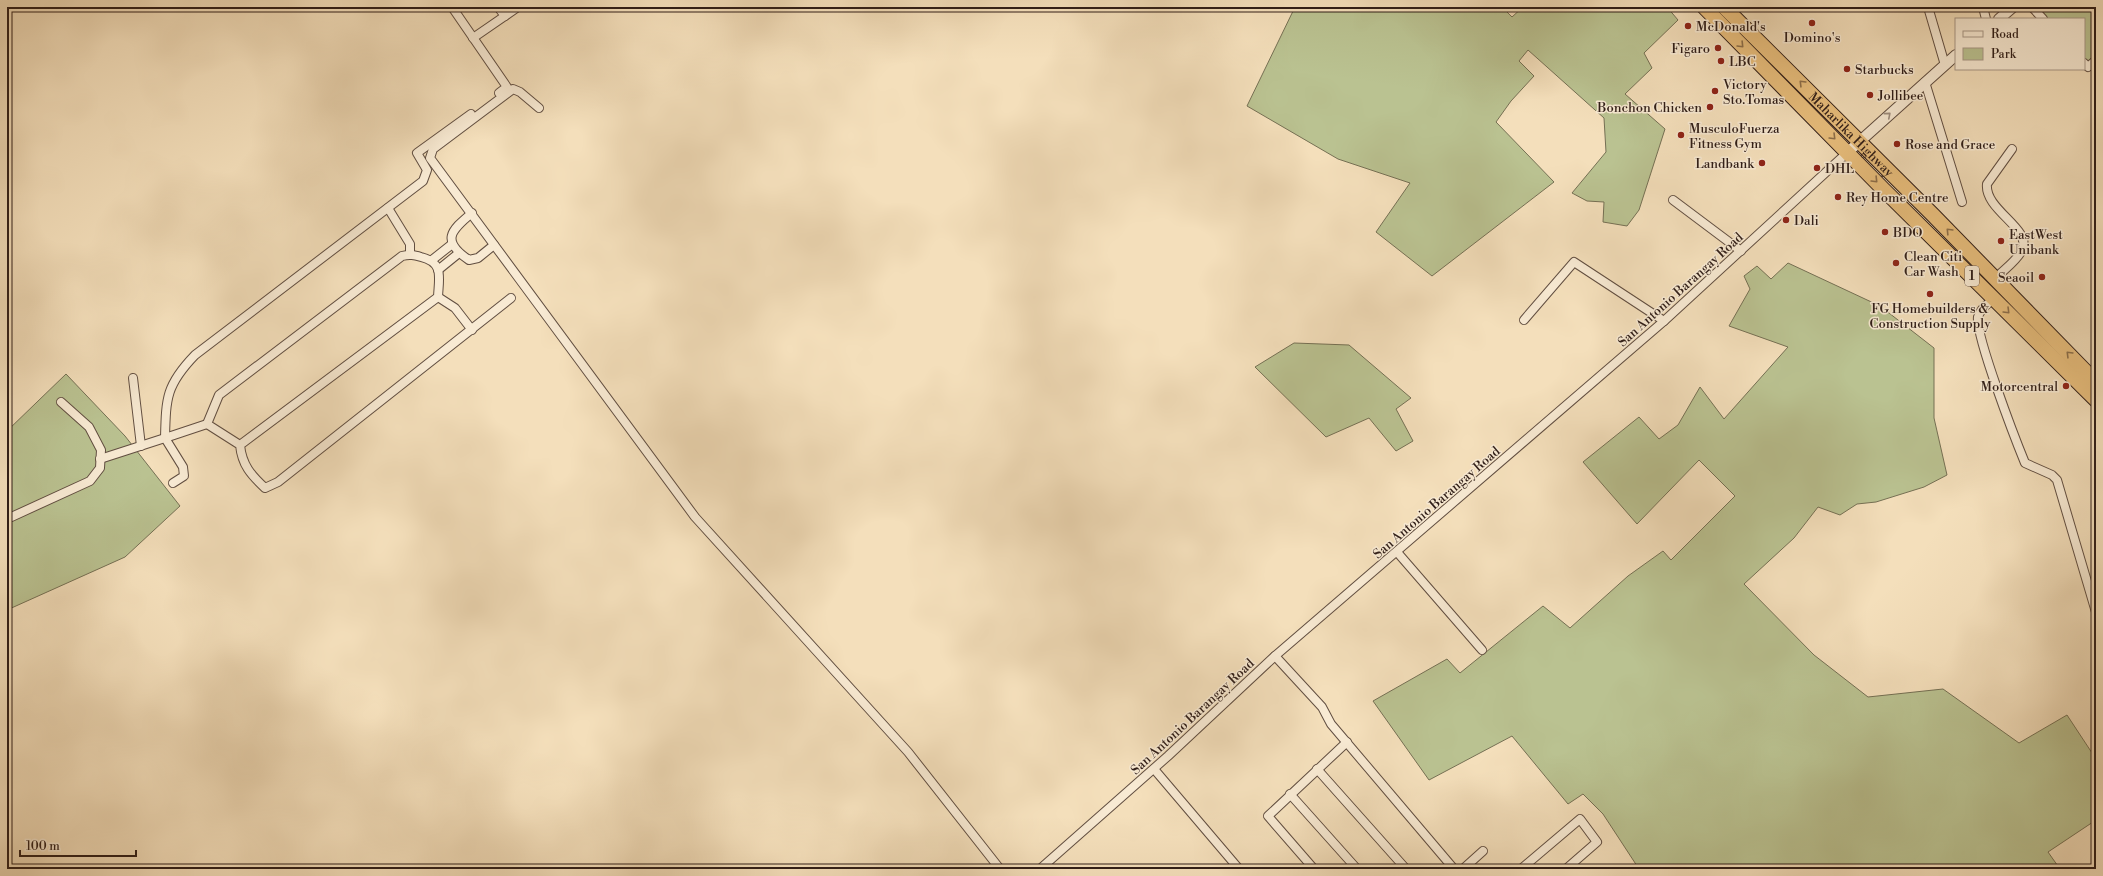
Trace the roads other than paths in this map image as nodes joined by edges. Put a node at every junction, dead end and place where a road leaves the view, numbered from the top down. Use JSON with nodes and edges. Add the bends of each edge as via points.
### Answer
{"nodes":[{"id":1,"x":452,"y":7,"type":"edge"},
{"id":2,"x":498,"y":7,"type":"edge"},
{"id":3,"x":518,"y":7,"type":"edge"},
{"id":4,"x":1704,"y":7,"type":"edge"},
{"id":5,"x":1724,"y":7,"type":"edge"},
{"id":6,"x":1928,"y":7,"type":"edge"},
{"id":7,"x":1983,"y":7,"type":"edge"},
{"id":8,"x":2013,"y":7,"type":"edge"},
{"id":9,"x":2032,"y":7,"type":"edge"},
{"id":10,"x":505,"y":16,"type":"junction"},
{"id":11,"x":1986,"y":18,"type":"edge"},
{"id":12,"x":2000,"y":18,"type":"edge"},
{"id":13,"x":2042,"y":18,"type":"edge"},
{"id":14,"x":473,"y":38,"type":"junction"},
{"id":15,"x":1955,"y":56,"type":"edge"},
{"id":16,"x":2096,"y":60,"type":"edge"},
{"id":17,"x":2085,"y":64,"type":"edge"},
{"id":18,"x":1945,"y":65,"type":"junction"},
{"id":19,"x":1926,"y":82,"type":"junction"},
{"id":20,"x":539,"y":108,"type":"dead end"},
{"id":21,"x":1859,"y":141,"type":"junction"},
{"id":22,"x":2012,"y":149,"type":"dead end"},
{"id":23,"x":1848,"y":152,"type":"junction"},
{"id":24,"x":1673,"y":200,"type":"dead end"},
{"id":25,"x":1962,"y":202,"type":"dead end"},
{"id":26,"x":388,"y":208,"type":"junction"},
{"id":27,"x":472,"y":213,"type":"junction"},
{"id":28,"x":452,"y":245,"type":"junction"},
{"id":29,"x":494,"y":245,"type":"junction"},
{"id":30,"x":1741,"y":251,"type":"junction"},
{"id":31,"x":459,"y":253,"type":"junction"},
{"id":32,"x":410,"y":254,"type":"junction"},
{"id":33,"x":432,"y":260,"type":"junction"},
{"id":34,"x":438,"y":270,"type":"junction"},
{"id":35,"x":1995,"y":279,"type":"junction"},
{"id":36,"x":438,"y":297,"type":"junction"},
{"id":37,"x":511,"y":298,"type":"dead end"},
{"id":38,"x":1994,"y":298,"type":"junction"},
{"id":39,"x":1524,"y":320,"type":"dead end"},
{"id":40,"x":1664,"y":321,"type":"junction"},
{"id":41,"x":472,"y":330,"type":"junction"},
{"id":42,"x":133,"y":378,"type":"dead end"},
{"id":43,"x":2096,"y":382,"type":"edge"},
{"id":44,"x":2096,"y":400,"type":"edge"},
{"id":45,"x":61,"y":402,"type":"dead end"},
{"id":46,"x":206,"y":424,"type":"junction"},
{"id":47,"x":165,"y":438,"type":"junction"},
{"id":48,"x":240,"y":445,"type":"junction"},
{"id":49,"x":141,"y":446,"type":"junction"},
{"id":50,"x":100,"y":459,"type":"junction"},
{"id":51,"x":173,"y":483,"type":"dead end"},
{"id":52,"x":7,"y":519,"type":"edge"},
{"id":53,"x":1397,"y":552,"type":"junction"},
{"id":54,"x":2096,"y":612,"type":"edge"},
{"id":55,"x":1482,"y":650,"type":"dead end"},
{"id":56,"x":1275,"y":656,"type":"junction"},
{"id":57,"x":1347,"y":742,"type":"junction"},
{"id":58,"x":1154,"y":769,"type":"junction"},
{"id":59,"x":1317,"y":769,"type":"junction"},
{"id":60,"x":1290,"y":794,"type":"junction"},
{"id":61,"x":1483,"y":851,"type":"dead end"},
{"id":62,"x":1000,"y":869,"type":"edge"},
{"id":63,"x":1040,"y":869,"type":"edge"},
{"id":64,"x":1239,"y":869,"type":"edge"},
{"id":65,"x":1314,"y":869,"type":"edge"},
{"id":66,"x":1357,"y":869,"type":"edge"},
{"id":67,"x":1406,"y":869,"type":"edge"},
{"id":68,"x":1454,"y":869,"type":"edge"},
{"id":69,"x":1463,"y":869,"type":"edge"},
{"id":70,"x":1521,"y":869,"type":"edge"},
{"id":71,"x":1566,"y":869,"type":"edge"}],
"edges":[{"from":1,"to":14,"type":"street"},
{"from":2,"to":10,"type":"street"},
{"from":3,"to":10,"type":"street"},
{"from":4,"to":23,"type":"highway","name":"Maharlika Highway","number":"1","one_way":true},
{"from":21,"to":5,"type":"highway","name":"Maharlika Highway","number":"1","one_way":true},
{"from":6,"to":18,"type":"street"},
{"from":7,"to":11,"type":"street"},
{"from":8,"to":12,"type":"street"},
{"from":9,"to":13,"type":"street"},
{"from":10,"to":14,"type":"street"},
{"from":14,"to":26,"type":"street","via":[[507,87],[417,153],[427,170],[423,181]]},
{"from":15,"to":18,"type":"street"},
{"from":16,"to":17,"type":"street","via":[[2088,67]]},
{"from":18,"to":19,"type":"street"},
{"from":21,"to":19,"type":"street","one_way":true},
{"from":19,"to":25,"type":"street"},
{"from":20,"to":27,"type":"street","via":[[513,89],[433,149],[430,158]]},
{"from":21,"to":23,"type":"street"},
{"from":35,"to":21,"type":"highway","name":"Maharlika Highway","number":"1","one_way":true},
{"from":22,"to":35,"type":"street","via":[[1987,184],[1987,190],[1991,200],[2022,235],[2024,246]]},
{"from":23,"to":30,"type":"street","name":"San Antonio Barangay Road"},
{"from":23,"to":38,"type":"highway","name":"Maharlika Highway","number":"1","one_way":true},
{"from":24,"to":30,"type":"street"},
{"from":26,"to":32,"type":"street","via":[[410,244]]},
{"from":26,"to":47,"type":"street","via":[[195,355],[178,372],[166,400]]},
{"from":27,"to":28,"type":"street","via":[[456,226],[451,235]]},
{"from":27,"to":29,"type":"street"},
{"from":28,"to":31,"type":"street"},
{"from":28,"to":33,"type":"street"},
{"from":29,"to":31,"type":"street","via":[[478,258],[469,260]]},
{"from":29,"to":62,"type":"street","via":[[695,517],[908,752]]},
{"from":30,"to":40,"type":"street","name":"San Antonio Barangay Road"},
{"from":31,"to":34,"type":"street"},
{"from":32,"to":33,"type":"street"},
{"from":32,"to":46,"type":"street","via":[[402,256],[219,395]]},
{"from":33,"to":34,"type":"street"},
{"from":34,"to":36,"type":"street"},
{"from":43,"to":35,"type":"highway","name":"Maharlika Highway","number":"1","one_way":true},
{"from":36,"to":41,"type":"street","via":[[456,308]]},
{"from":36,"to":48,"type":"street"},
{"from":37,"to":41,"type":"street"},
{"from":38,"to":44,"type":"highway","name":"Maharlika Highway","number":"1","one_way":true},
{"from":38,"to":54,"type":"street","via":[[1978,316],[1987,358],[2025,464],[2052,475],[2057,480]]},
{"from":39,"to":40,"type":"street","via":[[1574,262]]},
{"from":40,"to":53,"type":"street","name":"San Antonio Barangay Road"},
{"from":41,"to":48,"type":"street","via":[[278,482],[265,488],[249,473],[241,457]]},
{"from":42,"to":49,"type":"street"},
{"from":45,"to":50,"type":"street","via":[[89,427],[100,450]]},
{"from":46,"to":47,"type":"street"},
{"from":46,"to":48,"type":"street"},
{"from":47,"to":49,"type":"street"},
{"from":47,"to":51,"type":"street","via":[[183,467],[184,476]]},
{"from":49,"to":50,"type":"street"},
{"from":50,"to":52,"type":"street","via":[[100,468],[90,481]]},
{"from":53,"to":55,"type":"street"},
{"from":53,"to":56,"type":"street","name":"San Antonio Barangay Road"},
{"from":56,"to":57,"type":"street","via":[[1322,707],[1331,724]]},
{"from":56,"to":58,"type":"street","name":"San Antonio Barangay Road"},
{"from":57,"to":59,"type":"street"},
{"from":57,"to":68,"type":"street"},
{"from":58,"to":63,"type":"street","name":"San Antonio Barangay Road"},
{"from":58,"to":64,"type":"street"},
{"from":59,"to":60,"type":"street"},
{"from":59,"to":67,"type":"street"},
{"from":60,"to":65,"type":"street","via":[[1268,816]]},
{"from":60,"to":66,"type":"street"},
{"from":61,"to":69,"type":"street"},
{"from":70,"to":71,"type":"street","via":[[1580,819],[1598,842]]}]}
